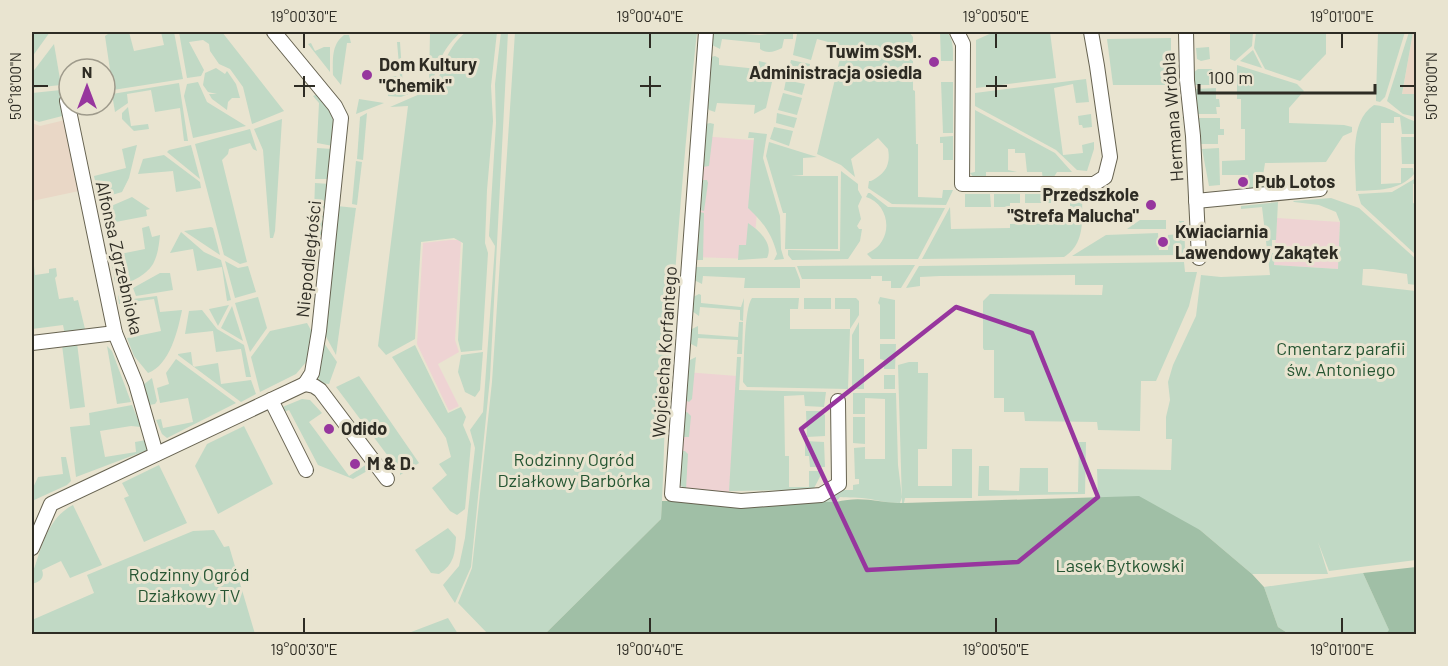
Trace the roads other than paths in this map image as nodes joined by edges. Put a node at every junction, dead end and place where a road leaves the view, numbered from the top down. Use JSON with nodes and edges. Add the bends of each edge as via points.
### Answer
{"nodes":[{"id":1,"x":274,"y":32,"type":"edge"},
{"id":2,"x":706,"y":32,"type":"edge"},
{"id":3,"x":957,"y":32,"type":"edge"},
{"id":4,"x":1091,"y":32,"type":"edge"},
{"id":5,"x":1186,"y":32,"type":"edge"},
{"id":6,"x":70,"y":117,"type":"edge"},
{"id":7,"x":1320,"y":189,"type":"dead end"},
{"id":8,"x":1196,"y":201,"type":"junction"},
{"id":9,"x":1199,"y":258,"type":"dead end"},
{"id":10,"x":115,"y":333,"type":"junction"},
{"id":11,"x":32,"y":343,"type":"edge"},
{"id":12,"x":305,"y":384,"type":"junction"},
{"id":13,"x":271,"y":400,"type":"junction"},
{"id":14,"x":838,"y":401,"type":"dead end"},
{"id":15,"x":156,"y":454,"type":"junction"},
{"id":16,"x":306,"y":470,"type":"dead end"},
{"id":17,"x":387,"y":479,"type":"dead end"},
{"id":18,"x":32,"y":548,"type":"edge"}],
"edges":[{"from":1,"to":12,"type":"street","name":"Niepodległości","via":[[336,106],[341,118],[319,331],[312,373]]},
{"from":2,"to":14,"type":"street","name":"Wojciecha Korfantego","via":[[672,494],[741,501],[821,495],[839,484]]},
{"from":3,"to":4,"type":"street","via":[[963,44],[962,183],[1095,184],[1105,177],[1110,158]]},
{"from":5,"to":8,"type":"street","name":"Hermana Wróbla"},
{"from":6,"to":10,"type":"street","name":"Alfonsa Zgrzebnioka"},
{"from":7,"to":8,"type":"street","name":"Hermana Wróbla"},
{"from":8,"to":9,"type":"street","name":"Hermana Wróbla"},
{"from":10,"to":11,"type":"street"},
{"from":10,"to":15,"type":"street","name":"Alfonsa Zgrzebnioka","via":[[136,384]]},
{"from":12,"to":13,"type":"street"},
{"from":12,"to":17,"type":"street","via":[[320,390]]},
{"from":13,"to":15,"type":"street"},
{"from":13,"to":16,"type":"street"},
{"from":15,"to":18,"type":"street","via":[[51,504]]}]}
